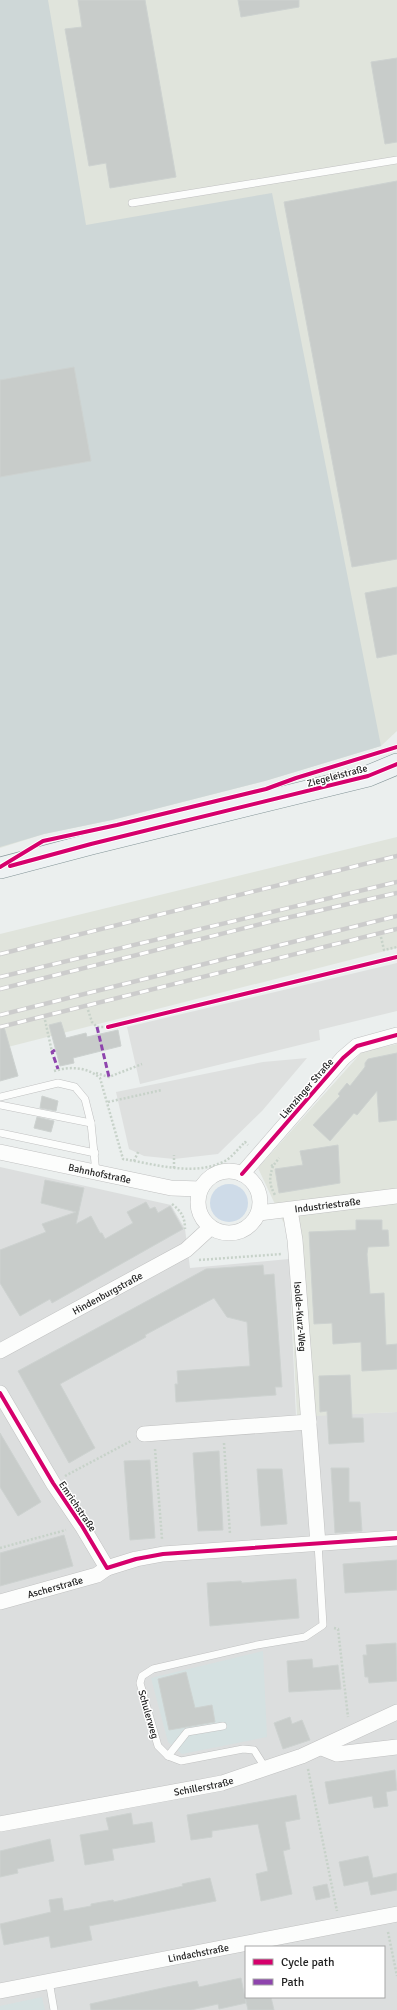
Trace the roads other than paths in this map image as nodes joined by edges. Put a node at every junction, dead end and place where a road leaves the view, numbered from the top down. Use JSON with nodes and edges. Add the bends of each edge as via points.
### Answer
{"nodes":[{"id":1,"x":397,"y":160,"type":"edge"},
{"id":2,"x":132,"y":203,"type":"dead end"},
{"id":3,"x":397,"y":764,"type":"edge"},
{"id":4,"x":0,"y":868,"type":"edge"},
{"id":5,"x":397,"y":1035,"type":"edge"},
{"id":6,"x":0,"y":1098,"type":"edge"},
{"id":7,"x":0,"y":1105,"type":"edge"},
{"id":8,"x":91,"y":1123,"type":"junction"},
{"id":9,"x":0,"y":1133,"type":"edge"},
{"id":10,"x":0,"y":1152,"type":"edge"},
{"id":11,"x":95,"y":1153,"type":"junction"},
{"id":12,"x":96,"y":1174,"type":"junction"},
{"id":13,"x":242,"y":1174,"type":"junction"},
{"id":14,"x":200,"y":1190,"type":"junction"},
{"id":15,"x":397,"y":1196,"type":"edge"},
{"id":16,"x":290,"y":1210,"type":"junction"},
{"id":17,"x":259,"y":1213,"type":"junction"},
{"id":18,"x":210,"y":1228,"type":"junction"},
{"id":19,"x":0,"y":1351,"type":"edge"},
{"id":20,"x":0,"y":1393,"type":"edge"},
{"id":21,"x":309,"y":1422,"type":"junction"},
{"id":22,"x":149,"y":1433,"type":"road end"},
{"id":23,"x":397,"y":1538,"type":"edge"},
{"id":24,"x":318,"y":1544,"type":"junction"},
{"id":25,"x":108,"y":1568,"type":"junction"},
{"id":26,"x":0,"y":1602,"type":"edge"},
{"id":27,"x":323,"y":1625,"type":"joint"},
{"id":28,"x":397,"y":1712,"type":"edge"},
{"id":29,"x":223,"y":1726,"type":"dead end"},
{"id":30,"x":397,"y":1747,"type":"edge"},
{"id":31,"x":322,"y":1748,"type":"junction"},
{"id":32,"x":168,"y":1756,"type":"junction"},
{"id":33,"x":266,"y":1770,"type":"junction"},
{"id":34,"x":0,"y":1824,"type":"edge"},
{"id":35,"x":391,"y":1916,"type":"edge"},
{"id":36,"x":49,"y":1981,"type":"junction"},
{"id":37,"x":0,"y":1991,"type":"edge"},
{"id":38,"x":54,"y":2010,"type":"edge"}],
"edges":[{"from":1,"to":2,"type":"lane"},
{"from":3,"to":4,"type":"street","name":"Ziegeleistraße","via":[[368,776]]},
{"from":5,"to":13,"type":"street","name":"Lienzinger Straße","via":[[357,1046],[343,1058]]},
{"from":6,"to":8,"type":"lane","via":[[58,1083],[75,1087],[85,1099]]},
{"from":7,"to":8,"type":"lane"},
{"from":8,"to":11,"type":"lane"},
{"from":9,"to":11,"type":"lane"},
{"from":10,"to":12,"type":"street","name":"Bahnhofstraße"},
{"from":11,"to":12,"type":"lane"},
{"from":12,"to":14,"type":"street","name":"Bahnhofstraße","via":[[171,1188]]},
{"from":13,"to":14,"type":"street","via":[[232,1171],[213,1175]]},
{"from":13,"to":17,"type":"street","via":[[256,1186],[260,1200]]},
{"from":14,"to":18,"type":"street","via":[[198,1206],[204,1222]]},
{"from":15,"to":16,"type":"street","name":"Industriestraße"},
{"from":16,"to":17,"type":"street","name":"Industriestraße"},
{"from":16,"to":21,"type":"street","name":"Isolde-Kurz-Weg","via":[[295,1240]]},
{"from":17,"to":18,"type":"street","via":[[247,1229],[238,1233],[218,1232]]},
{"from":18,"to":19,"type":"street","name":"Hindenburgstraße","via":[[186,1250]]},
{"from":20,"to":25,"type":"street","name":"Emrichstraße","via":[[53,1483]]},
{"from":21,"to":22,"type":"street"},
{"from":21,"to":24,"type":"street","name":"Isolde-Kurz-Weg"},
{"from":23,"to":24,"type":"street"},
{"from":24,"to":25,"type":"street","via":[[163,1554]]},
{"from":24,"to":27,"type":"lane","name":"Isolde-Kurz-Weg"},
{"from":25,"to":26,"type":"street","name":"Ascherstraße","via":[[97,1575]]},
{"from":27,"to":32,"type":"lane","name":"Schulerweg","via":[[305,1637],[257,1645],[153,1669],[142,1676],[140,1683],[158,1746]]},
{"from":28,"to":31,"type":"street","name":"Schillerstraße"},
{"from":29,"to":32,"type":"lane","via":[[187,1732]]},
{"from":30,"to":31,"type":"street","via":[[337,1754]]},
{"from":31,"to":33,"type":"street","name":"Schillerstraße"},
{"from":32,"to":33,"type":"lane","via":[[181,1761],[243,1749],[254,1750]]},
{"from":33,"to":34,"type":"street","name":"Schillerstraße","via":[[222,1783]]},
{"from":35,"to":36,"type":"street","name":"Lindachstraße"},
{"from":36,"to":37,"type":"street","name":"Lindachstraße"},
{"from":36,"to":38,"type":"lane"}]}
